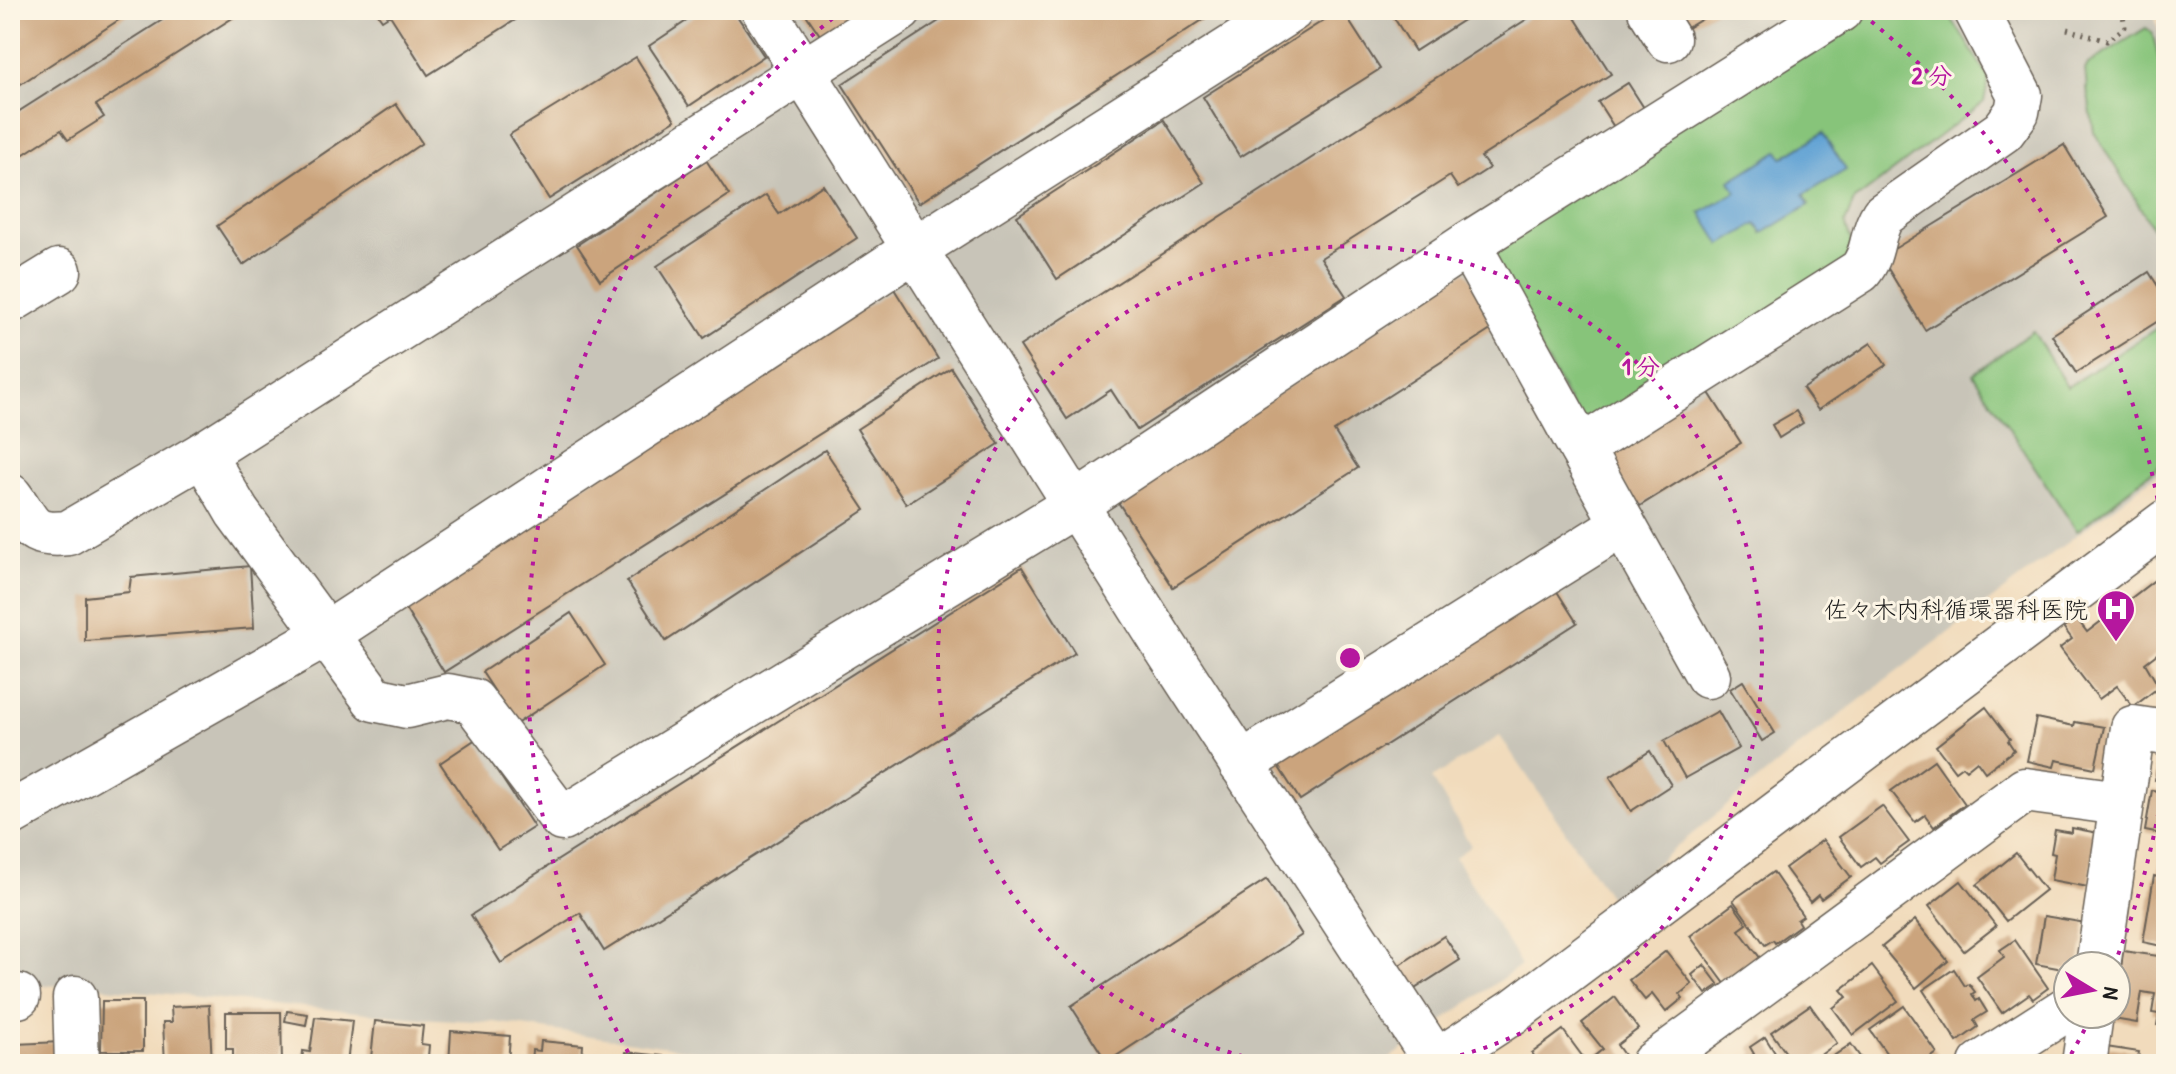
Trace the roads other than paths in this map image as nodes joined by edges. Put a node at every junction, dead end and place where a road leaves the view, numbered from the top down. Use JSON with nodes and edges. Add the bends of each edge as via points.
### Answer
{"nodes":[{"id":1,"x":764,"y":10,"type":"edge"},
{"id":2,"x":900,"y":10,"type":"edge"},
{"id":3,"x":1291,"y":10,"type":"edge"},
{"id":4,"x":1840,"y":10,"type":"edge"},
{"id":5,"x":1976,"y":10,"type":"edge"},
{"id":6,"x":804,"y":72,"type":"junction"},
{"id":7,"x":1468,"y":244,"type":"junction"},
{"id":8,"x":915,"y":249,"type":"junction"},
{"id":9,"x":59,"y":271,"type":"dead end"},
{"id":10,"x":10,"y":301,"type":"edge"},
{"id":11,"x":1581,"y":448,"type":"junction"},
{"id":12,"x":203,"y":454,"type":"junction"},
{"id":13,"x":10,"y":496,"type":"edge"},
{"id":14,"x":1076,"y":504,"type":"junction"},
{"id":15,"x":2166,"y":522,"type":"edge"},
{"id":16,"x":1623,"y":524,"type":"junction"},
{"id":17,"x":327,"y":634,"type":"junction"},
{"id":18,"x":1708,"y":676,"type":"dead end"},
{"id":19,"x":2166,"y":733,"type":"edge"},
{"id":20,"x":1241,"y":764,"type":"junction"},
{"id":21,"x":2120,"y":803,"type":"junction"},
{"id":22,"x":10,"y":814,"type":"edge"},
{"id":23,"x":2100,"y":950,"type":"edge"},
{"id":24,"x":75,"y":998,"type":"dead end"},
{"id":25,"x":2052,"y":1018,"type":"edge"},
{"id":26,"x":2089,"y":1030,"type":"edge"},
{"id":27,"x":77,"y":1064,"type":"edge"},
{"id":28,"x":1653,"y":1064,"type":"edge"},
{"id":29,"x":1981,"y":1064,"type":"edge"},
{"id":30,"x":2084,"y":1064,"type":"edge"}],
"edges":[{"from":1,"to":6,"type":"street"},
{"from":2,"to":6,"type":"street"},
{"from":3,"to":8,"type":"street"},
{"from":4,"to":7,"type":"street"},
{"from":5,"to":11,"type":"street","via":[[2020,95],[2017,112],[2003,131],[1883,215],[1873,230],[1870,259],[1860,271]]},
{"from":6,"to":8,"type":"street"},
{"from":6,"to":12,"type":"street"},
{"from":7,"to":11,"type":"street"},
{"from":7,"to":14,"type":"street"},
{"from":8,"to":14,"type":"street"},
{"from":8,"to":17,"type":"street"},
{"from":9,"to":10,"type":"street"},
{"from":11,"to":16,"type":"street"},
{"from":12,"to":13,"type":"street","via":[[68,533],[34,531]]},
{"from":12,"to":17,"type":"street","via":[[237,512]]},
{"from":14,"to":17,"type":"street","via":[[562,819],[473,701],[448,696],[407,706],[374,699]]},
{"from":14,"to":20,"type":"street"},
{"from":15,"to":20,"type":"street","via":[[1514,1011],[1436,1062]]},
{"from":16,"to":18,"type":"street"},
{"from":16,"to":20,"type":"street"},
{"from":17,"to":22,"type":"street"},
{"from":19,"to":21,"type":"street","via":[[2133,728]]},
{"from":21,"to":23,"type":"street"},
{"from":21,"to":28,"type":"street","via":[[2025,790]]},
{"from":24,"to":27,"type":"street"},
{"from":25,"to":29,"type":"street"},
{"from":26,"to":30,"type":"street"}]}
